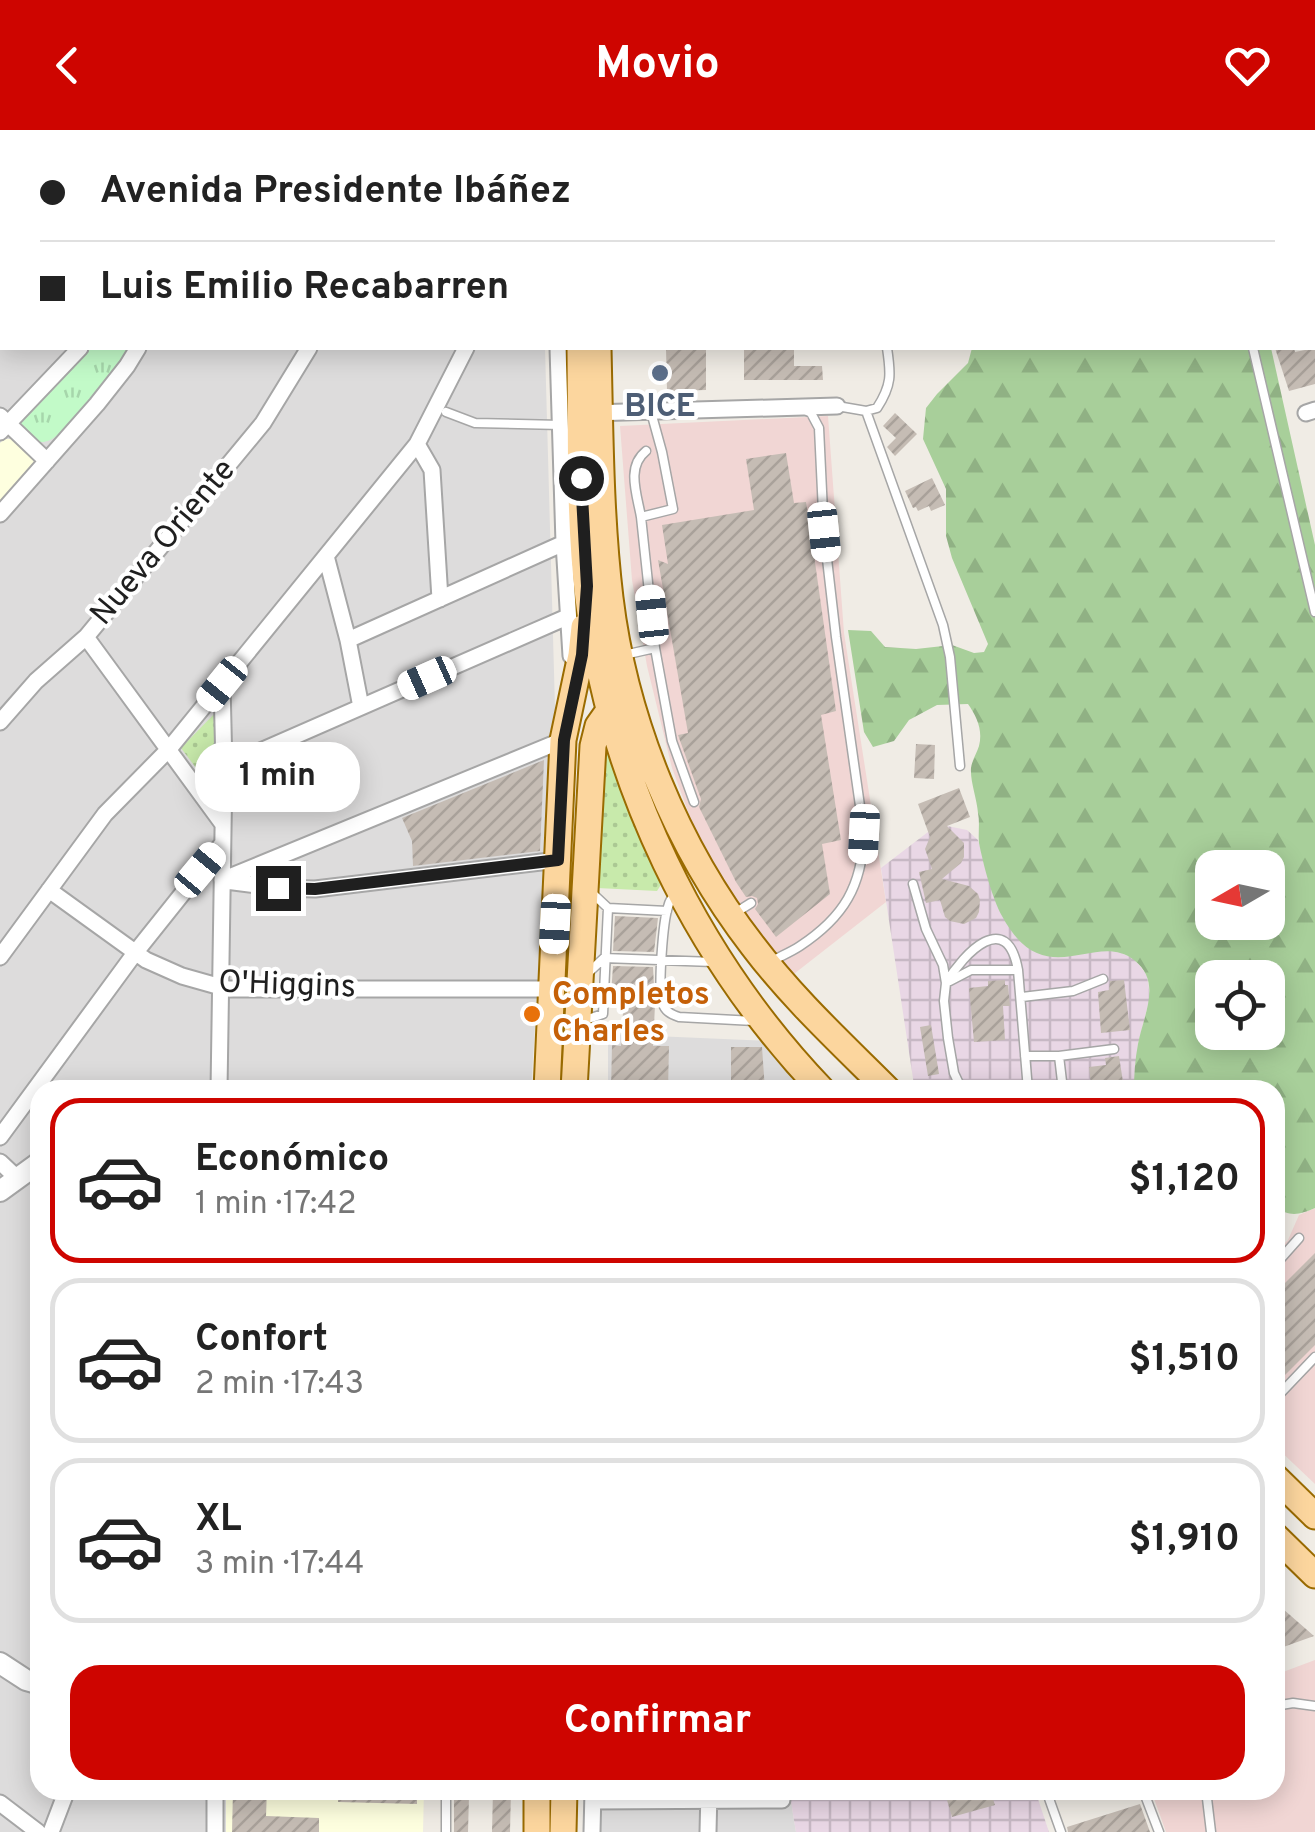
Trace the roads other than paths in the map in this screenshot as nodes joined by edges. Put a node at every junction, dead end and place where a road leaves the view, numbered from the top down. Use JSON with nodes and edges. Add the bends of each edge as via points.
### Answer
{"nodes":[{"id":1,"x":78,"y":350,"type":"edge"},
{"id":2,"x":137,"y":350,"type":"edge"},
{"id":3,"x":309,"y":350,"type":"edge"},
{"id":4,"x":465,"y":350,"type":"edge"},
{"id":5,"x":559,"y":350,"type":"edge"},
{"id":6,"x":580,"y":350,"type":"edge"},
{"id":7,"x":597,"y":350,"type":"edge"},
{"id":8,"x":887,"y":350,"type":"edge"},
{"id":9,"x":1253,"y":350,"type":"edge"},
{"id":10,"x":837,"y":406,"type":"joint"},
{"id":11,"x":796,"y":407,"type":"junction"},
{"id":12,"x":866,"y":410,"type":"junction"},
{"id":13,"x":446,"y":412,"type":"dead end"},
{"id":14,"x":651,"y":412,"type":"junction"},
{"id":15,"x":580,"y":417,"type":"junction"},
{"id":16,"x":3,"y":424,"type":"edge"},
{"id":17,"x":417,"y":444,"type":"junction"},
{"id":18,"x":646,"y":451,"type":"dead end"},
{"id":19,"x":47,"y":461,"type":"junction"},
{"id":20,"x":0,"y":514,"type":"edge"},
{"id":21,"x":641,"y":517,"type":"junction"},
{"id":22,"x":564,"y":543,"type":"junction"},
{"id":23,"x":326,"y":556,"type":"junction"},
{"id":24,"x":587,"y":586,"type":"junction"},
{"id":25,"x":440,"y":598,"type":"junction"},
{"id":26,"x":1315,"y":612,"type":"edge"},
{"id":27,"x":567,"y":616,"type":"junction"},
{"id":28,"x":86,"y":637,"type":"junction"},
{"id":29,"x":348,"y":640,"type":"junction"},
{"id":30,"x":655,"y":648,"type":"junction"},
{"id":31,"x":622,"y":666,"type":"junction"},
{"id":32,"x":222,"y":684,"type":"junction"},
{"id":33,"x":361,"y":707,"type":"junction"},
{"id":34,"x":610,"y":709,"type":"junction"},
{"id":35,"x":0,"y":722,"type":"edge"},
{"id":36,"x":564,"y":740,"type":"junction"},
{"id":37,"x":169,"y":749,"type":"junction"},
{"id":38,"x":960,"y":766,"type":"dead end"},
{"id":39,"x":224,"y":767,"type":"junction"},
{"id":40,"x":694,"y":802,"type":"dead end"},
{"id":41,"x":222,"y":824,"type":"junction"},
{"id":42,"x":222,"y":844,"type":"junction"},
{"id":43,"x":558,"y":860,"type":"junction"},
{"id":44,"x":586,"y":875,"type":"junction"},
{"id":45,"x":222,"y":880,"type":"junction"},
{"id":46,"x":913,"y":884,"type":"dead end"},
{"id":47,"x":49,"y":890,"type":"junction"},
{"id":48,"x":673,"y":901,"type":"junction"},
{"id":49,"x":608,"y":908,"type":"junction"},
{"id":50,"x":135,"y":953,"type":"junction"},
{"id":51,"x":0,"y":957,"type":"edge"},
{"id":52,"x":604,"y":958,"type":"junction"},
{"id":53,"x":663,"y":959,"type":"junction"},
{"id":54,"x":722,"y":962,"type":"junction"},
{"id":55,"x":767,"y":964,"type":"junction"},
{"id":56,"x":1018,"y":970,"type":"junction"},
{"id":57,"x":1103,"y":978,"type":"dead end"},
{"id":58,"x":580,"y":980,"type":"junction"},
{"id":59,"x":946,"y":983,"type":"junction"},
{"id":60,"x":220,"y":988,"type":"junction"},
{"id":61,"x":552,"y":989,"type":"junction"},
{"id":62,"x":1022,"y":997,"type":"junction"},
{"id":63,"x":578,"y":1022,"type":"junction"},
{"id":64,"x":763,"y":1022,"type":"junction"},
{"id":65,"x":1114,"y":1048,"type":"dead end"},
{"id":66,"x":1024,"y":1056,"type":"junction"},
{"id":67,"x":1059,"y":1056,"type":"junction"},
{"id":68,"x":42,"y":1080,"type":"edge"},
{"id":69,"x":220,"y":1080,"type":"edge"},
{"id":70,"x":548,"y":1080,"type":"edge"},
{"id":71,"x":575,"y":1080,"type":"edge"},
{"id":72,"x":806,"y":1080,"type":"edge"},
{"id":73,"x":878,"y":1080,"type":"edge"},
{"id":74,"x":957,"y":1080,"type":"edge"},
{"id":75,"x":1027,"y":1080,"type":"edge"},
{"id":76,"x":1062,"y":1080,"type":"edge"},
{"id":77,"x":30,"y":1096,"type":"edge"},
{"id":78,"x":0,"y":1137,"type":"edge"},
{"id":79,"x":0,"y":1162,"type":"edge"},
{"id":80,"x":30,"y":1169,"type":"edge"},
{"id":81,"x":8,"y":1184,"type":"edge"},
{"id":82,"x":1299,"y":1238,"type":"dead end"},
{"id":83,"x":1285,"y":1254,"type":"edge"},
{"id":84,"x":1315,"y":1357,"type":"edge"},
{"id":85,"x":1285,"y":1388,"type":"edge"},
{"id":86,"x":1285,"y":1487,"type":"edge"},
{"id":87,"x":1309,"y":1511,"type":"edge"},
{"id":88,"x":1285,"y":1531,"type":"edge"},
{"id":89,"x":1285,"y":1546,"type":"edge"},
{"id":90,"x":1315,"y":1575,"type":"edge"},
{"id":91,"x":0,"y":1664,"type":"edge"},
{"id":92,"x":30,"y":1681,"type":"edge"},
{"id":93,"x":1285,"y":1704,"type":"edge"},
{"id":94,"x":1315,"y":1706,"type":"edge"},
{"id":95,"x":63,"y":1800,"type":"edge"},
{"id":96,"x":215,"y":1800,"type":"edge"},
{"id":97,"x":446,"y":1800,"type":"edge"},
{"id":98,"x":537,"y":1800,"type":"edge"},
{"id":99,"x":564,"y":1800,"type":"edge"},
{"id":100,"x":593,"y":1800,"type":"edge"},
{"id":101,"x":709,"y":1800,"type":"edge"},
{"id":102,"x":1050,"y":1800,"type":"edge"},
{"id":103,"x":1147,"y":1800,"type":"edge"},
{"id":104,"x":1207,"y":1800,"type":"edge"},
{"id":105,"x":0,"y":1802,"type":"edge"},
{"id":106,"x":38,"y":1832,"type":"edge"},
{"id":107,"x":51,"y":1832,"type":"edge"},
{"id":108,"x":215,"y":1832,"type":"edge"},
{"id":109,"x":446,"y":1832,"type":"edge"},
{"id":110,"x":537,"y":1832,"type":"edge"},
{"id":111,"x":563,"y":1832,"type":"edge"},
{"id":112,"x":592,"y":1832,"type":"edge"},
{"id":113,"x":708,"y":1832,"type":"edge"},
{"id":114,"x":1061,"y":1832,"type":"edge"},
{"id":115,"x":1159,"y":1832,"type":"edge"},
{"id":116,"x":1212,"y":1832,"type":"edge"}],
"edges":[{"from":1,"to":16,"type":"street"},
{"from":2,"to":19,"type":"street"},
{"from":3,"to":28,"type":"street","name":"Nueva Oriente","via":[[263,423]]},
{"from":4,"to":17,"type":"street"},
{"from":5,"to":15,"type":"street"},
{"from":6,"to":15,"type":"main road"},
{"from":7,"to":15,"type":"main road"},
{"from":8,"to":12,"type":"lane","via":[[888,388],[876,408]]},
{"from":9,"to":26,"type":"lane"},
{"from":10,"to":11,"type":"street"},
{"from":10,"to":12,"type":"lane"},
{"from":11,"to":14,"type":"street"},
{"from":11,"to":55,"type":"lane","via":[[811,412],[819,428],[826,550],[863,861],[845,906]]},
{"from":12,"to":38,"type":"lane","via":[[943,625]]},
{"from":13,"to":15,"type":"lane","via":[[476,423]]},
{"from":14,"to":15,"type":"street"},
{"from":14,"to":21,"type":"lane","via":[[673,509]]},
{"from":15,"to":22,"type":"street"},
{"from":15,"to":24,"type":"main road"},
{"from":15,"to":31,"type":"main road"},
{"from":16,"to":19,"type":"street"},
{"from":17,"to":23,"type":"street"},
{"from":17,"to":25,"type":"street","via":[[432,470]]},
{"from":18,"to":21,"type":"lane","via":[[633,474]]},
{"from":19,"to":20,"type":"street"},
{"from":21,"to":30,"type":"lane"},
{"from":22,"to":25,"type":"street"},
{"from":22,"to":27,"type":"street"},
{"from":23,"to":29,"type":"street"},
{"from":23,"to":32,"type":"street"},
{"from":24,"to":34,"type":"main road"},
{"from":24,"to":36,"type":"main road","via":[[582,655]]},
{"from":25,"to":29,"type":"street"},
{"from":27,"to":33,"type":"street"},
{"from":27,"to":36,"type":"street","via":[[571,659]]},
{"from":28,"to":35,"type":"street","name":"Nueva Oriente"},
{"from":28,"to":37,"type":"street"},
{"from":29,"to":33,"type":"street"},
{"from":30,"to":31,"type":"lane"},
{"from":30,"to":40,"type":"lane","via":[[672,740]]},
{"from":31,"to":34,"type":"main road","via":[[621,691]]},
{"from":31,"to":55,"type":"main road","via":[[669,806],[707,878],[741,910]]},
{"from":32,"to":37,"type":"street"},
{"from":32,"to":39,"type":"street"},
{"from":33,"to":39,"type":"street"},
{"from":34,"to":44,"type":"main road","via":[[594,739]]},
{"from":34,"to":48,"type":"main road"},
{"from":36,"to":43,"type":"main road"},
{"from":36,"to":45,"type":"street"},
{"from":37,"to":41,"type":"street"},
{"from":37,"to":47,"type":"street","via":[[105,814]]},
{"from":39,"to":41,"type":"street"},
{"from":41,"to":42,"type":"street"},
{"from":42,"to":45,"type":"street"},
{"from":42,"to":50,"type":"street"},
{"from":43,"to":44,"type":"main road","via":[[582,857]]},
{"from":43,"to":45,"type":"street","via":[[315,889]]},
{"from":43,"to":61,"type":"main road"},
{"from":44,"to":49,"type":"lane"},
{"from":44,"to":58,"type":"main road"},
{"from":45,"to":60,"type":"street"},
{"from":46,"to":59,"type":"lane"},
{"from":47,"to":50,"type":"street","name":"O'Higgins"},
{"from":47,"to":51,"type":"street"},
{"from":48,"to":49,"type":"lane"},
{"from":48,"to":53,"type":"lane"},
{"from":48,"to":54,"type":"main road"},
{"from":49,"to":52,"type":"lane"},
{"from":50,"to":60,"type":"street","name":"O'Higgins"},
{"from":50,"to":68,"type":"street"},
{"from":52,"to":53,"type":"lane"},
{"from":52,"to":58,"type":"lane"},
{"from":52,"to":63,"type":"lane","via":[[603,1014]]},
{"from":53,"to":54,"type":"lane"},
{"from":53,"to":64,"type":"lane","via":[[662,1001],[672,1015]]},
{"from":54,"to":64,"type":"main road"},
{"from":55,"to":73,"type":"main road"},
{"from":56,"to":59,"type":"lane","via":[[971,970]]},
{"from":56,"to":59,"type":"lane","via":[[1010,944],[991,939],[962,960]]},
{"from":56,"to":62,"type":"lane"},
{"from":57,"to":62,"type":"lane","via":[[1073,991]]},
{"from":58,"to":63,"type":"main road"},
{"from":59,"to":74,"type":"lane"},
{"from":60,"to":61,"type":"street","name":"O'Higgins"},
{"from":60,"to":69,"type":"street"},
{"from":61,"to":70,"type":"main road"},
{"from":62,"to":66,"type":"lane"},
{"from":63,"to":71,"type":"main road"},
{"from":64,"to":72,"type":"main road"},
{"from":65,"to":67,"type":"lane"},
{"from":66,"to":67,"type":"lane"},
{"from":66,"to":75,"type":"lane"},
{"from":67,"to":76,"type":"lane"},
{"from":77,"to":78,"type":"street"},
{"from":79,"to":81,"type":"street"},
{"from":80,"to":81,"type":"street"},
{"from":82,"to":83,"type":"lane"},
{"from":84,"to":85,"type":"lane"},
{"from":86,"to":87,"type":"main road"},
{"from":87,"to":88,"type":"main road"},
{"from":89,"to":90,"type":"main road"},
{"from":91,"to":92,"type":"street"},
{"from":93,"to":94,"type":"lane"},
{"from":95,"to":107,"type":"street"},
{"from":96,"to":108,"type":"street"},
{"from":97,"to":109,"type":"lane"},
{"from":98,"to":110,"type":"main road"},
{"from":99,"to":111,"type":"main road"},
{"from":100,"to":112,"type":"street"},
{"from":101,"to":113,"type":"street"},
{"from":102,"to":114,"type":"lane"},
{"from":103,"to":115,"type":"lane"},
{"from":104,"to":116,"type":"lane"},
{"from":105,"to":106,"type":"street"}]}
